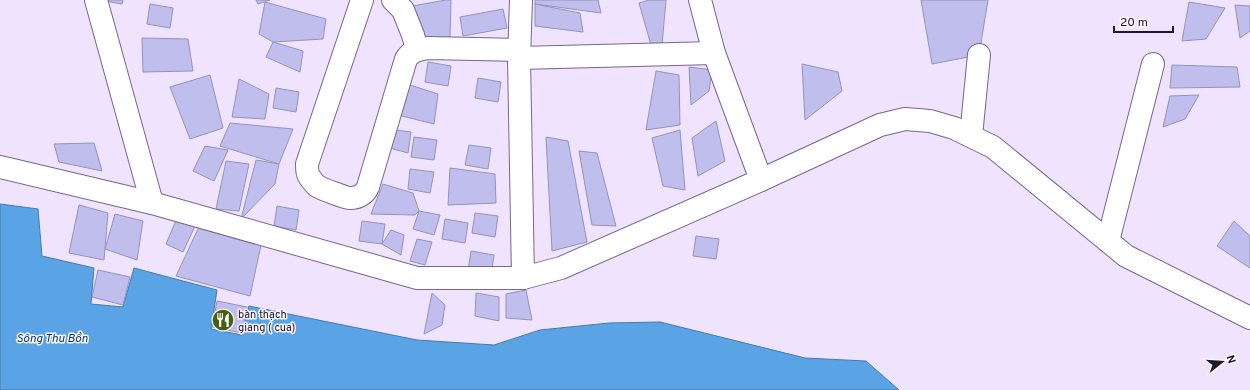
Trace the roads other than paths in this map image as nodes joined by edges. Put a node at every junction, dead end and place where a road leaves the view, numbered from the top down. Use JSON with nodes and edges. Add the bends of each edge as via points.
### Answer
{"nodes":[{"id":1,"x":96,"y":0,"type":"edge"},
{"id":2,"x":362,"y":0,"type":"edge"},
{"id":3,"x":393,"y":0,"type":"edge"},
{"id":4,"x":521,"y":0,"type":"edge"},
{"id":5,"x":700,"y":0,"type":"edge"},
{"id":6,"x":417,"y":50,"type":"junction"},
{"id":7,"x":714,"y":53,"type":"junction"},
{"id":8,"x":519,"y":54,"type":"junction"},
{"id":9,"x":978,"y":55,"type":"dead end"},
{"id":10,"x":1153,"y":64,"type":"dead end"},
{"id":11,"x":971,"y":136,"type":"junction"},
{"id":12,"x":0,"y":167,"type":"edge"},
{"id":13,"x":761,"y":180,"type":"junction"},
{"id":14,"x":152,"y":204,"type":"junction"},
{"id":15,"x":1108,"y":241,"type":"junction"},
{"id":16,"x":523,"y":278,"type":"junction"},
{"id":17,"x":1250,"y":318,"type":"edge"}],
"edges":[{"from":1,"to":14,"type":"street"},
{"from":2,"to":6,"type":"street","via":[[308,157],[307,171],[309,178],[316,185],[348,198],[358,197],[366,191],[406,59]]},
{"from":3,"to":6,"type":"street","via":[[403,10]]},
{"from":4,"to":8,"type":"street"},
{"from":5,"to":7,"type":"street"},
{"from":6,"to":8,"type":"street","via":[[428,48]]},
{"from":7,"to":8,"type":"street"},
{"from":7,"to":13,"type":"street"},
{"from":8,"to":16,"type":"street"},
{"from":9,"to":11,"type":"street"},
{"from":10,"to":15,"type":"street"},
{"from":11,"to":13,"type":"street","via":[[930,121],[905,119],[880,126]]},
{"from":11,"to":15,"type":"street","via":[[992,147]]},
{"from":12,"to":14,"type":"street"},
{"from":13,"to":16,"type":"street","via":[[561,268]]},
{"from":14,"to":16,"type":"street","via":[[417,278]]},
{"from":15,"to":17,"type":"street","via":[[1126,256]]}]}
